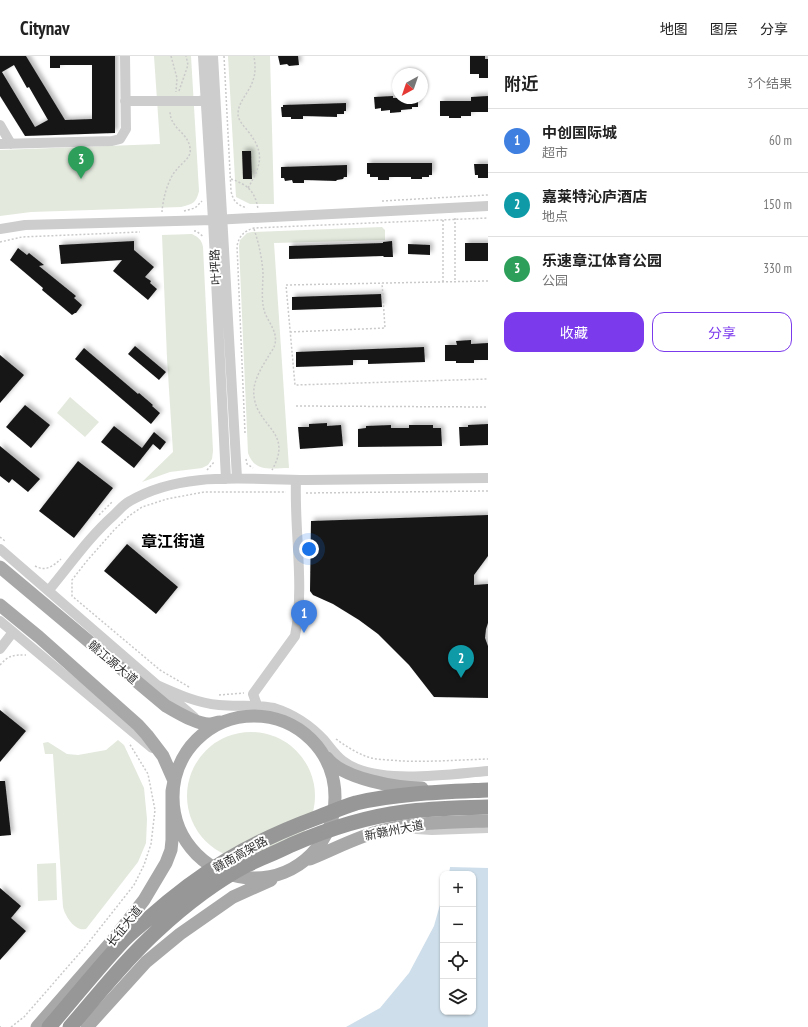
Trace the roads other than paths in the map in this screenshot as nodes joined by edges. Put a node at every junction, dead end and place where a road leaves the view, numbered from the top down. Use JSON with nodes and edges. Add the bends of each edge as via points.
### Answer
{"nodes":[{"id":1,"x":125,"y":56,"type":"edge"},
{"id":2,"x":203,"y":56,"type":"edge"},
{"id":3,"x":213,"y":56,"type":"edge"},
{"id":4,"x":206,"y":100,"type":"junction"},
{"id":5,"x":125,"y":101,"type":"junction"},
{"id":6,"x":0,"y":125,"type":"edge"},
{"id":7,"x":0,"y":144,"type":"edge"},
{"id":8,"x":12,"y":144,"type":"junction"},
{"id":9,"x":488,"y":206,"type":"edge"},
{"id":10,"x":218,"y":219,"type":"junction"},
{"id":11,"x":0,"y":229,"type":"edge"},
{"id":12,"x":236,"y":478,"type":"junction"},
{"id":13,"x":488,"y":478,"type":"edge"},
{"id":14,"x":226,"y":479,"type":"junction"},
{"id":15,"x":296,"y":480,"type":"junction"},
{"id":16,"x":3,"y":545,"type":"edge"},
{"id":17,"x":0,"y":568,"type":"edge"},
{"id":18,"x":49,"y":590,"type":"junction"},
{"id":19,"x":0,"y":605,"type":"edge"},
{"id":20,"x":0,"y":621,"type":"edge"},
{"id":21,"x":14,"y":632,"type":"junction"},
{"id":22,"x":0,"y":649,"type":"edge"},
{"id":23,"x":157,"y":685,"type":"junction"},
{"id":24,"x":260,"y":711,"type":"junction"},
{"id":25,"x":240,"y":716,"type":"junction"},
{"id":26,"x":199,"y":721,"type":"junction"},
{"id":27,"x":316,"y":744,"type":"junction"},
{"id":28,"x":163,"y":756,"type":"junction"},
{"id":29,"x":488,"y":772,"type":"edge"},
{"id":30,"x":488,"y":785,"type":"edge"},
{"id":31,"x":488,"y":790,"type":"edge"},
{"id":32,"x":172,"y":791,"type":"junction"},
{"id":33,"x":173,"y":807,"type":"junction"},
{"id":34,"x":488,"y":807,"type":"edge"},
{"id":35,"x":488,"y":821,"type":"edge"},
{"id":36,"x":400,"y":827,"type":"junction"},
{"id":37,"x":488,"y":828,"type":"edge"},
{"id":38,"x":305,"y":860,"type":"junction"},
{"id":39,"x":284,"y":873,"type":"junction"},
{"id":40,"x":40,"y":1027,"type":"edge"},
{"id":41,"x":70,"y":1027,"type":"edge"},
{"id":42,"x":87,"y":1027,"type":"edge"}],
"edges":[{"from":1,"to":5,"type":"street"},
{"from":2,"to":4,"type":"street","name":"叶坪路"},
{"from":3,"to":10,"type":"street","name":"叶坪路"},
{"from":4,"to":5,"type":"street","via":[[172,103]]},
{"from":4,"to":10,"type":"street","name":"叶坪路"},
{"from":5,"to":8,"type":"street","via":[[126,129],[120,139],[112,142]]},
{"from":6,"to":8,"type":"street"},
{"from":7,"to":8,"type":"street"},
{"from":9,"to":10,"type":"street"},
{"from":10,"to":11,"type":"street","via":[[24,225]]},
{"from":10,"to":12,"type":"street","name":"叶坪路"},
{"from":10,"to":14,"type":"street","name":"叶坪路"},
{"from":12,"to":14,"type":"street"},
{"from":12,"to":15,"type":"street"},
{"from":13,"to":15,"type":"street"},
{"from":14,"to":18,"type":"street","via":[[193,481],[162,488],[145,493],[129,502],[96,532]]},
{"from":15,"to":24,"type":"street","via":[[300,596],[296,636],[253,694]]},
{"from":16,"to":18,"type":"street"},
{"from":17,"to":26,"type":"main road","name":"赣江源大道","via":[[156,698],[176,712]]},
{"from":18,"to":23,"type":"street"},
{"from":19,"to":28,"type":"main road","via":[[138,725]]},
{"from":20,"to":21,"type":"street"},
{"from":21,"to":22,"type":"street"},
{"from":21,"to":28,"type":"street"},
{"from":23,"to":24,"type":"street","via":[[207,704]]},
{"from":23,"to":26,"type":"street"},
{"from":24,"to":25,"type":"main road"},
{"from":24,"to":27,"type":"main road","via":[[292,725]]},
{"from":24,"to":29,"type":"street","via":[[273,708],[298,719],[344,762],[356,768],[405,776]]},
{"from":25,"to":26,"type":"main road","name":"赣江源大道","via":[[210,724]]},
{"from":25,"to":32,"type":"main road","via":[[211,727],[188,748],[180,761]]},
{"from":27,"to":30,"type":"main road","via":[[330,762],[356,776],[383,784],[411,788]]},
{"from":27,"to":38,"type":"main road","via":[[332,773],[335,805],[326,836]]},
{"from":28,"to":32,"type":"main road","via":[[174,781]]},
{"from":31,"to":40,"type":"highway","name":"赣南高架路","bridge":true,"via":[[428,792],[355,804],[289,828],[225,860],[192,882],[153,914]]},
{"from":32,"to":33,"type":"main road"},
{"from":33,"to":39,"type":"main road","via":[[182,835],[200,858],[213,867],[240,877],[270,877]]},
{"from":33,"to":40,"type":"main road","name":"长征大道","via":[[171,850],[151,890]]},
{"from":34,"to":41,"type":"highway","name":"赣南高架路","bridge":true,"via":[[441,808],[363,819],[316,835],[247,866],[216,884],[157,931]]},
{"from":35,"to":36,"type":"main road","name":"新赣州大道"},
{"from":36,"to":37,"type":"street","via":[[432,830]]},
{"from":36,"to":38,"type":"main road","name":"新赣州大道","via":[[354,839],[329,852]]},
{"from":38,"to":39,"type":"main road"},
{"from":39,"to":42,"type":"main road","via":[[233,897],[180,934],[146,962]]}]}
